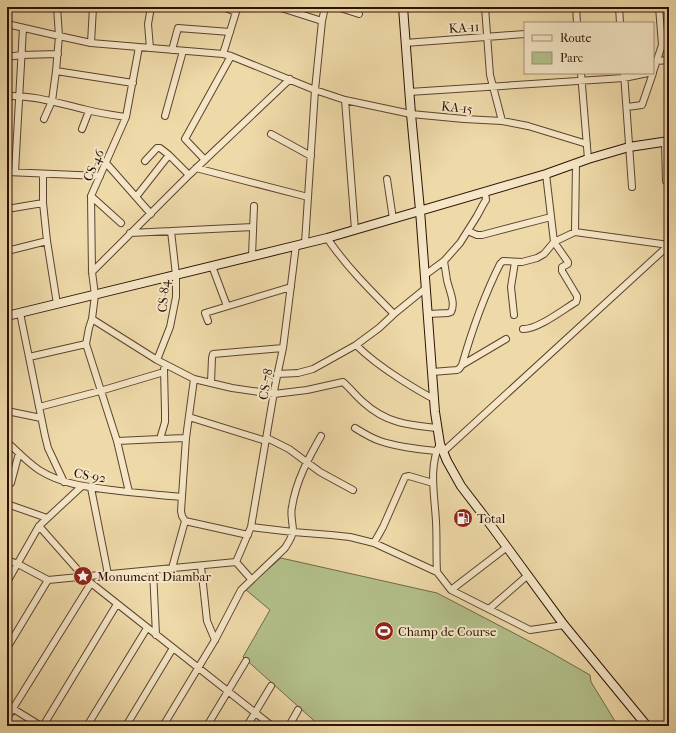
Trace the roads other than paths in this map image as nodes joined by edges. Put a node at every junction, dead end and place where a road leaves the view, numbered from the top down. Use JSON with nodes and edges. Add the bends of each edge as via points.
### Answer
{"nodes":[{"id":1,"x":57,"y":7,"type":"edge"},
{"id":2,"x":93,"y":7,"type":"edge"},
{"id":3,"x":151,"y":7,"type":"edge"},
{"id":4,"x":223,"y":7,"type":"edge"},
{"id":5,"x":325,"y":7,"type":"edge"},
{"id":6,"x":337,"y":7,"type":"edge"},
{"id":7,"x":403,"y":7,"type":"edge"},
{"id":8,"x":485,"y":7,"type":"edge"},
{"id":9,"x":576,"y":7,"type":"edge"},
{"id":10,"x":618,"y":7,"type":"edge"},
{"id":11,"x":659,"y":7,"type":"edge"},
{"id":12,"x":283,"y":8,"type":"edge"},
{"id":13,"x":237,"y":10,"type":"edge"},
{"id":14,"x":359,"y":14,"type":"dead end"},
{"id":15,"x":322,"y":21,"type":"junction"},
{"id":16,"x":577,"y":22,"type":"edge"},
{"id":17,"x":620,"y":22,"type":"edge"},
{"id":18,"x":7,"y":24,"type":"edge"},
{"id":19,"x":23,"y":28,"type":"junction"},
{"id":20,"x":230,"y":32,"type":"junction"},
{"id":21,"x":524,"y":34,"type":"edge"},
{"id":22,"x":59,"y":36,"type":"junction"},
{"id":23,"x":487,"y":36,"type":"junction"},
{"id":24,"x":91,"y":43,"type":"junction"},
{"id":25,"x":405,"y":43,"type":"junction"},
{"id":26,"x":139,"y":47,"type":"junction"},
{"id":27,"x":150,"y":48,"type":"junction"},
{"id":28,"x":172,"y":50,"type":"junction"},
{"id":29,"x":183,"y":51,"type":"junction"},
{"id":30,"x":58,"y":54,"type":"junction"},
{"id":31,"x":223,"y":54,"type":"junction"},
{"id":32,"x":21,"y":55,"type":"junction"},
{"id":33,"x":231,"y":56,"type":"junction"},
{"id":34,"x":7,"y":58,"type":"edge"},
{"id":35,"x":669,"y":60,"type":"edge"},
{"id":36,"x":656,"y":61,"type":"junction"},
{"id":37,"x":654,"y":68,"type":"edge"},
{"id":38,"x":56,"y":71,"type":"junction"},
{"id":39,"x":581,"y":74,"type":"edge"},
{"id":40,"x":636,"y":74,"type":"edge"},
{"id":41,"x":652,"y":74,"type":"edge"},
{"id":42,"x":624,"y":75,"type":"edge"},
{"id":43,"x":290,"y":80,"type":"junction"},
{"id":44,"x":582,"y":80,"type":"junction"},
{"id":45,"x":133,"y":83,"type":"junction"},
{"id":46,"x":493,"y":87,"type":"junction"},
{"id":47,"x":315,"y":90,"type":"junction"},
{"id":48,"x":409,"y":92,"type":"junction"},
{"id":49,"x":20,"y":95,"type":"junction"},
{"id":50,"x":7,"y":96,"type":"edge"},
{"id":51,"x":344,"y":100,"type":"junction"},
{"id":52,"x":52,"y":101,"type":"junction"},
{"id":53,"x":627,"y":107,"type":"junction"},
{"id":54,"x":89,"y":111,"type":"junction"},
{"id":55,"x":411,"y":114,"type":"junction"},
{"id":56,"x":165,"y":116,"type":"dead end"},
{"id":57,"x":126,"y":117,"type":"junction"},
{"id":58,"x":44,"y":119,"type":"dead end"},
{"id":59,"x":502,"y":121,"type":"junction"},
{"id":60,"x":82,"y":129,"type":"dead end"},
{"id":61,"x":271,"y":134,"type":"dead end"},
{"id":62,"x":667,"y":142,"type":"edge"},
{"id":63,"x":587,"y":144,"type":"junction"},
{"id":64,"x":629,"y":147,"type":"junction"},
{"id":65,"x":169,"y":155,"type":"junction"},
{"id":66,"x":311,"y":156,"type":"junction"},
{"id":67,"x":588,"y":159,"type":"junction"},
{"id":68,"x":205,"y":160,"type":"junction"},
{"id":69,"x":145,"y":161,"type":"dead end"},
{"id":70,"x":106,"y":163,"type":"junction"},
{"id":71,"x":576,"y":163,"type":"junction"},
{"id":72,"x":196,"y":168,"type":"junction"},
{"id":73,"x":7,"y":172,"type":"edge"},
{"id":74,"x":16,"y":172,"type":"junction"},
{"id":75,"x":43,"y":174,"type":"junction"},
{"id":76,"x":546,"y":174,"type":"junction"},
{"id":77,"x":189,"y":175,"type":"junction"},
{"id":78,"x":100,"y":176,"type":"junction"},
{"id":79,"x":387,"y":179,"type":"dead end"},
{"id":80,"x":666,"y":181,"type":"dead end"},
{"id":81,"x":632,"y":187,"type":"dead end"},
{"id":82,"x":485,"y":192,"type":"junction"},
{"id":83,"x":91,"y":196,"type":"junction"},
{"id":84,"x":136,"y":196,"type":"junction"},
{"id":85,"x":308,"y":197,"type":"junction"},
{"id":86,"x":43,"y":203,"type":"junction"},
{"id":87,"x":254,"y":206,"type":"dead end"},
{"id":88,"x":7,"y":209,"type":"edge"},
{"id":89,"x":420,"y":210,"type":"junction"},
{"id":90,"x":151,"y":214,"type":"junction"},
{"id":91,"x":551,"y":217,"type":"junction"},
{"id":92,"x":394,"y":219,"type":"junction"},
{"id":93,"x":121,"y":223,"type":"dead end"},
{"id":94,"x":253,"y":227,"type":"junction"},
{"id":95,"x":355,"y":230,"type":"junction"},
{"id":96,"x":171,"y":231,"type":"junction"},
{"id":97,"x":468,"y":231,"type":"junction"},
{"id":98,"x":575,"y":232,"type":"junction"},
{"id":99,"x":130,"y":233,"type":"junction"},
{"id":100,"x":327,"y":238,"type":"junction"},
{"id":101,"x":47,"y":241,"type":"junction"},
{"id":102,"x":554,"y":242,"type":"junction"},
{"id":103,"x":305,"y":243,"type":"junction"},
{"id":104,"x":296,"y":245,"type":"junction"},
{"id":105,"x":669,"y":245,"type":"edge"},
{"id":106,"x":7,"y":252,"type":"edge"},
{"id":107,"x":252,"y":256,"type":"junction"},
{"id":108,"x":444,"y":261,"type":"junction"},
{"id":109,"x":515,"y":262,"type":"junction"},
{"id":110,"x":212,"y":266,"type":"junction"},
{"id":111,"x":92,"y":272,"type":"junction"},
{"id":112,"x":176,"y":275,"type":"junction"},
{"id":113,"x":425,"y":275,"type":"junction"},
{"id":114,"x":291,"y":287,"type":"junction"},
{"id":115,"x":426,"y":288,"type":"junction"},
{"id":116,"x":94,"y":295,"type":"junction"},
{"id":117,"x":57,"y":304,"type":"junction"},
{"id":118,"x":227,"y":306,"type":"junction"},
{"id":119,"x":20,"y":312,"type":"junction"},
{"id":120,"x":394,"y":314,"type":"junction"},
{"id":121,"x":428,"y":314,"type":"junction"},
{"id":122,"x":514,"y":314,"type":"dead end"},
{"id":123,"x":7,"y":316,"type":"edge"},
{"id":124,"x":92,"y":319,"type":"junction"},
{"id":125,"x":208,"y":321,"type":"dead end"},
{"id":126,"x":523,"y":330,"type":"dead end"},
{"id":127,"x":506,"y":339,"type":"dead end"},
{"id":128,"x":86,"y":344,"type":"junction"},
{"id":129,"x":356,"y":345,"type":"junction"},
{"id":130,"x":283,"y":348,"type":"junction"},
{"id":131,"x":29,"y":357,"type":"junction"},
{"id":132,"x":157,"y":360,"type":"junction"},
{"id":133,"x":164,"y":364,"type":"junction"},
{"id":134,"x":462,"y":365,"type":"junction"},
{"id":135,"x":164,"y":372,"type":"junction"},
{"id":136,"x":432,"y":372,"type":"junction"},
{"id":137,"x":277,"y":374,"type":"junction"},
{"id":138,"x":194,"y":378,"type":"junction"},
{"id":139,"x":211,"y":382,"type":"junction"},
{"id":140,"x":100,"y":391,"type":"junction"},
{"id":141,"x":274,"y":394,"type":"junction"},
{"id":142,"x":434,"y":399,"type":"junction"},
{"id":143,"x":39,"y":407,"type":"junction"},
{"id":144,"x":7,"y":411,"type":"edge"},
{"id":145,"x":189,"y":417,"type":"junction"},
{"id":146,"x":41,"y":418,"type":"junction"},
{"id":147,"x":355,"y":428,"type":"dead end"},
{"id":148,"x":437,"y":428,"type":"junction"},
{"id":149,"x":321,"y":436,"type":"dead end"},
{"id":150,"x":186,"y":438,"type":"junction"},
{"id":151,"x":160,"y":439,"type":"junction"},
{"id":152,"x":266,"y":440,"type":"junction"},
{"id":153,"x":116,"y":441,"type":"junction"},
{"id":154,"x":7,"y":442,"type":"edge"},
{"id":155,"x":440,"y":449,"type":"junction"},
{"id":156,"x":19,"y":453,"type":"junction"},
{"id":157,"x":307,"y":461,"type":"junction"},
{"id":158,"x":7,"y":481,"type":"edge"},
{"id":159,"x":64,"y":482,"type":"junction"},
{"id":160,"x":432,"y":483,"type":"junction"},
{"id":161,"x":82,"y":486,"type":"junction"},
{"id":162,"x":91,"y":488,"type":"junction"},
{"id":163,"x":353,"y":490,"type":"dead end"},
{"id":164,"x":129,"y":492,"type":"junction"},
{"id":165,"x":182,"y":497,"type":"junction"},
{"id":166,"x":7,"y":504,"type":"edge"},
{"id":167,"x":47,"y":518,"type":"junction"},
{"id":168,"x":184,"y":518,"type":"junction"},
{"id":169,"x":39,"y":526,"type":"junction"},
{"id":170,"x":251,"y":527,"type":"junction"},
{"id":171,"x":293,"y":532,"type":"junction"},
{"id":172,"x":248,"y":535,"type":"junction"},
{"id":173,"x":374,"y":543,"type":"junction"},
{"id":174,"x":507,"y":547,"type":"junction"},
{"id":175,"x":7,"y":560,"type":"edge"},
{"id":176,"x":236,"y":562,"type":"junction"},
{"id":177,"x":18,"y":564,"type":"junction"},
{"id":178,"x":201,"y":566,"type":"junction"},
{"id":179,"x":172,"y":568,"type":"junction"},
{"id":180,"x":153,"y":570,"type":"junction"},
{"id":181,"x":437,"y":572,"type":"junction"},
{"id":182,"x":108,"y":574,"type":"junction"},
{"id":183,"x":528,"y":575,"type":"junction"},
{"id":184,"x":84,"y":577,"type":"junction"},
{"id":185,"x":251,"y":579,"type":"junction"},
{"id":186,"x":48,"y":580,"type":"junction"},
{"id":187,"x":7,"y":582,"type":"edge"},
{"id":188,"x":91,"y":583,"type":"junction"},
{"id":189,"x":451,"y":590,"type":"junction"},
{"id":190,"x":117,"y":604,"type":"junction"},
{"id":191,"x":489,"y":609,"type":"junction"},
{"id":192,"x":564,"y":625,"type":"junction"},
{"id":193,"x":147,"y":628,"type":"junction"},
{"id":194,"x":156,"y":635,"type":"junction"},
{"id":195,"x":215,"y":640,"type":"junction"},
{"id":196,"x":7,"y":648,"type":"edge"},
{"id":197,"x":173,"y":648,"type":"junction"},
{"id":198,"x":246,"y":661,"type":"dead end"},
{"id":199,"x":198,"y":668,"type":"junction"},
{"id":200,"x":271,"y":686,"type":"dead end"},
{"id":201,"x":228,"y":692,"type":"junction"},
{"id":202,"x":10,"y":707,"type":"edge"},
{"id":203,"x":298,"y":710,"type":"dead end"},
{"id":204,"x":255,"y":713,"type":"junction"},
{"id":205,"x":7,"y":718,"type":"edge"},
{"id":206,"x":42,"y":726,"type":"edge"},
{"id":207,"x":87,"y":726,"type":"edge"},
{"id":208,"x":126,"y":726,"type":"edge"},
{"id":209,"x":163,"y":726,"type":"edge"},
{"id":210,"x":207,"y":726,"type":"edge"},
{"id":211,"x":247,"y":726,"type":"edge"},
{"id":212,"x":272,"y":726,"type":"edge"},
{"id":213,"x":289,"y":726,"type":"edge"},
{"id":214,"x":647,"y":726,"type":"edge"}],
"edges":[{"from":1,"to":22,"type":"street"},
{"from":2,"to":24,"type":"street"},
{"from":3,"to":27,"type":"street","via":[[148,24]]},
{"from":4,"to":13,"type":"street"},
{"from":5,"to":15,"type":"street"},
{"from":6,"to":14,"type":"street"},
{"from":7,"to":25,"type":"main road"},
{"from":8,"to":23,"type":"street"},
{"from":9,"to":16,"type":"street"},
{"from":10,"to":17,"type":"street"},
{"from":11,"to":36,"type":"street","via":[[662,45]]},
{"from":12,"to":15,"type":"street"},
{"from":13,"to":20,"type":"street"},
{"from":15,"to":47,"type":"street"},
{"from":18,"to":19,"type":"street","name":"KA-15"},
{"from":19,"to":22,"type":"street","name":"KA-15"},
{"from":19,"to":32,"type":"street"},
{"from":20,"to":28,"type":"street","via":[[178,28]]},
{"from":20,"to":31,"type":"street"},
{"from":21,"to":23,"type":"street","name":"KA-11"},
{"from":22,"to":24,"type":"street","name":"KA-15"},
{"from":22,"to":30,"type":"street"},
{"from":23,"to":25,"type":"street","name":"KA-11"},
{"from":23,"to":46,"type":"street"},
{"from":24,"to":26,"type":"street","name":"KA-15"},
{"from":25,"to":48,"type":"main road"},
{"from":26,"to":27,"type":"street","name":"KA-15"},
{"from":26,"to":45,"type":"street","name":"CS-46"},
{"from":27,"to":28,"type":"street","name":"KA-15"},
{"from":28,"to":29,"type":"street","name":"KA-15"},
{"from":29,"to":31,"type":"street","name":"KA-15"},
{"from":29,"to":56,"type":"street"},
{"from":30,"to":32,"type":"street"},
{"from":30,"to":38,"type":"street"},
{"from":31,"to":33,"type":"street","name":"KA-15"},
{"from":32,"to":34,"type":"street"},
{"from":32,"to":49,"type":"street"},
{"from":33,"to":43,"type":"street","name":"KA-15"},
{"from":33,"to":68,"type":"street","via":[[185,139]]},
{"from":35,"to":36,"type":"street"},
{"from":36,"to":37,"type":"street"},
{"from":38,"to":45,"type":"street"},
{"from":38,"to":52,"type":"street"},
{"from":39,"to":44,"type":"street"},
{"from":40,"to":42,"type":"street"},
{"from":41,"to":53,"type":"street","via":[[642,105]]},
{"from":42,"to":44,"type":"street"},
{"from":42,"to":53,"type":"street"},
{"from":43,"to":47,"type":"street","name":"KA-15"},
{"from":43,"to":68,"type":"street"},
{"from":44,"to":46,"type":"street"},
{"from":44,"to":63,"type":"street"},
{"from":45,"to":57,"type":"street","name":"CS-46"},
{"from":46,"to":48,"type":"street"},
{"from":46,"to":59,"type":"street"},
{"from":47,"to":51,"type":"street","name":"KA-15"},
{"from":47,"to":66,"type":"street"},
{"from":48,"to":55,"type":"main road"},
{"from":49,"to":50,"type":"street"},
{"from":49,"to":52,"type":"street"},
{"from":49,"to":74,"type":"street"},
{"from":51,"to":55,"type":"street","name":"KA-15"},
{"from":51,"to":95,"type":"street"},
{"from":52,"to":54,"type":"street"},
{"from":52,"to":58,"type":"street"},
{"from":53,"to":64,"type":"street"},
{"from":54,"to":57,"type":"street"},
{"from":54,"to":60,"type":"street"},
{"from":55,"to":59,"type":"street","name":"KA-15"},
{"from":55,"to":89,"type":"main road"},
{"from":57,"to":70,"type":"street","name":"CS-46"},
{"from":59,"to":63,"type":"street","name":"KA-15"},
{"from":61,"to":66,"type":"street"},
{"from":62,"to":64,"type":"main road"},
{"from":62,"to":80,"type":"street"},
{"from":63,"to":67,"type":"street"},
{"from":64,"to":67,"type":"main road"},
{"from":64,"to":81,"type":"street"},
{"from":65,"to":69,"type":"street","via":[[161,148],[157,148]]},
{"from":65,"to":77,"type":"street"},
{"from":65,"to":84,"type":"street"},
{"from":66,"to":85,"type":"street"},
{"from":67,"to":71,"type":"main road"},
{"from":68,"to":72,"type":"street"},
{"from":70,"to":78,"type":"street","name":"CS-46"},
{"from":70,"to":84,"type":"street"},
{"from":71,"to":76,"type":"main road"},
{"from":71,"to":98,"type":"street"},
{"from":72,"to":77,"type":"street"},
{"from":72,"to":85,"type":"street"},
{"from":73,"to":74,"type":"street"},
{"from":74,"to":75,"type":"street"},
{"from":75,"to":78,"type":"street"},
{"from":75,"to":86,"type":"street"},
{"from":76,"to":82,"type":"main road"},
{"from":76,"to":91,"type":"street"},
{"from":77,"to":90,"type":"street"},
{"from":78,"to":83,"type":"street","name":"CS-46"},
{"from":79,"to":92,"type":"street"},
{"from":82,"to":89,"type":"main road"},
{"from":82,"to":97,"type":"street","via":[[486,200]]},
{"from":83,"to":93,"type":"street"},
{"from":83,"to":111,"type":"street","name":"CS-46"},
{"from":84,"to":90,"type":"street"},
{"from":85,"to":103,"type":"street"},
{"from":86,"to":88,"type":"street"},
{"from":86,"to":101,"type":"street"},
{"from":87,"to":94,"type":"street"},
{"from":89,"to":92,"type":"main road"},
{"from":89,"to":113,"type":"main road"},
{"from":90,"to":99,"type":"street"},
{"from":91,"to":97,"type":"street","via":[[482,235]]},
{"from":91,"to":102,"type":"street"},
{"from":92,"to":95,"type":"main road"},
{"from":94,"to":96,"type":"street"},
{"from":94,"to":107,"type":"street"},
{"from":95,"to":100,"type":"main road"},
{"from":96,"to":99,"type":"street"},
{"from":96,"to":112,"type":"street","name":"CS-84"},
{"from":97,"to":108,"type":"street"},
{"from":98,"to":102,"type":"street"},
{"from":98,"to":105,"type":"street"},
{"from":99,"to":111,"type":"street"},
{"from":100,"to":103,"type":"main road"},
{"from":100,"to":120,"type":"street","via":[[352,270]]},
{"from":101,"to":106,"type":"street"},
{"from":101,"to":117,"type":"street"},
{"from":102,"to":109,"type":"street","via":[[537,258]]},
{"from":102,"to":126,"type":"street","via":[[568,262],[562,271],[577,296],[576,302],[540,324]]},
{"from":103,"to":104,"type":"main road"},
{"from":104,"to":107,"type":"main road"},
{"from":104,"to":114,"type":"street","name":"CS-78"},
{"from":105,"to":155,"type":"street"},
{"from":107,"to":110,"type":"main road"},
{"from":108,"to":113,"type":"street"},
{"from":108,"to":121,"type":"street","via":[[452,310],[448,313]]},
{"from":109,"to":122,"type":"street","via":[[512,287]]},
{"from":109,"to":134,"type":"street","via":[[503,261],[500,264],[489,286]]},
{"from":110,"to":112,"type":"main road"},
{"from":110,"to":118,"type":"street"},
{"from":111,"to":116,"type":"street","name":"CS-46"},
{"from":112,"to":116,"type":"main road"},
{"from":112,"to":132,"type":"street","name":"CS-84","via":[[176,297],[170,327]]},
{"from":113,"to":115,"type":"main road"},
{"from":114,"to":118,"type":"street"},
{"from":114,"to":130,"type":"street","name":"CS-78"},
{"from":115,"to":120,"type":"street"},
{"from":115,"to":121,"type":"main road"},
{"from":116,"to":117,"type":"main road"},
{"from":116,"to":124,"type":"street","name":"CS-46"},
{"from":117,"to":119,"type":"main road"},
{"from":118,"to":125,"type":"street","via":[[205,313]]},
{"from":119,"to":123,"type":"main road"},
{"from":119,"to":131,"type":"street"},
{"from":120,"to":129,"type":"street"},
{"from":121,"to":136,"type":"main road"},
{"from":124,"to":128,"type":"street","name":"CS-46"},
{"from":124,"to":132,"type":"street"},
{"from":127,"to":134,"type":"street"},
{"from":128,"to":131,"type":"street"},
{"from":128,"to":140,"type":"street"},
{"from":129,"to":137,"type":"street","via":[[313,369]]},
{"from":129,"to":142,"type":"street","via":[[377,364]]},
{"from":130,"to":137,"type":"street","name":"CS-78"},
{"from":130,"to":139,"type":"street","via":[[214,354]]},
{"from":131,"to":143,"type":"street"},
{"from":132,"to":133,"type":"street"},
{"from":133,"to":135,"type":"street"},
{"from":133,"to":138,"type":"street"},
{"from":134,"to":136,"type":"street","via":[[457,370]]},
{"from":135,"to":140,"type":"street"},
{"from":135,"to":151,"type":"street","via":[[165,422]]},
{"from":136,"to":142,"type":"main road"},
{"from":137,"to":141,"type":"street","name":"CS-78"},
{"from":138,"to":139,"type":"street"},
{"from":138,"to":145,"type":"street"},
{"from":139,"to":141,"type":"street"},
{"from":140,"to":143,"type":"street"},
{"from":140,"to":153,"type":"street"},
{"from":141,"to":148,"type":"street","via":[[343,382],[363,402],[384,417],[411,426]]},
{"from":141,"to":152,"type":"street","name":"CS-78"},
{"from":142,"to":148,"type":"main road"},
{"from":143,"to":146,"type":"street"},
{"from":144,"to":146,"type":"street"},
{"from":145,"to":150,"type":"street"},
{"from":145,"to":152,"type":"street"},
{"from":146,"to":159,"type":"street","via":[[48,448]]},
{"from":147,"to":155,"type":"street","via":[[369,437],[393,445]]},
{"from":148,"to":155,"type":"main road"},
{"from":149,"to":157,"type":"street"},
{"from":150,"to":151,"type":"street"},
{"from":150,"to":165,"type":"street"},
{"from":151,"to":153,"type":"street"},
{"from":152,"to":157,"type":"street","via":[[289,449]]},
{"from":152,"to":170,"type":"street","name":"CS-78"},
{"from":153,"to":164,"type":"street"},
{"from":154,"to":156,"type":"street","name":"CS-92"},
{"from":155,"to":160,"type":"street"},
{"from":155,"to":174,"type":"main road","via":[[461,486]]},
{"from":156,"to":158,"type":"street","via":[[11,483]]},
{"from":156,"to":159,"type":"street","name":"CS-92","via":[[40,470]]},
{"from":157,"to":163,"type":"street","via":[[320,472]]},
{"from":157,"to":171,"type":"street","via":[[292,508]]},
{"from":159,"to":161,"type":"street","name":"CS-92"},
{"from":160,"to":173,"type":"street","via":[[409,476],[404,477]]},
{"from":160,"to":181,"type":"street"},
{"from":161,"to":162,"type":"street","name":"CS-92"},
{"from":161,"to":167,"type":"street"},
{"from":162,"to":164,"type":"street","name":"CS-92"},
{"from":162,"to":182,"type":"street"},
{"from":164,"to":165,"type":"street","name":"CS-92"},
{"from":165,"to":168,"type":"street","via":[[181,511]]},
{"from":166,"to":167,"type":"street"},
{"from":167,"to":169,"type":"street"},
{"from":168,"to":172,"type":"street"},
{"from":168,"to":179,"type":"street"},
{"from":169,"to":177,"type":"street"},
{"from":169,"to":184,"type":"street"},
{"from":170,"to":171,"type":"street"},
{"from":170,"to":172,"type":"street","name":"CS-78"},
{"from":171,"to":173,"type":"street","via":[[350,537]]},
{"from":171,"to":185,"type":"street","via":[[285,548]]},
{"from":172,"to":176,"type":"street","name":"CS-78"},
{"from":173,"to":181,"type":"street"},
{"from":174,"to":183,"type":"main road"},
{"from":174,"to":189,"type":"street"},
{"from":175,"to":177,"type":"street"},
{"from":176,"to":178,"type":"street"},
{"from":176,"to":185,"type":"street"},
{"from":177,"to":186,"type":"street"},
{"from":177,"to":187,"type":"street"},
{"from":178,"to":179,"type":"street"},
{"from":178,"to":195,"type":"street","via":[[207,621]]},
{"from":179,"to":180,"type":"street"},
{"from":180,"to":182,"type":"street"},
{"from":180,"to":194,"type":"street"},
{"from":181,"to":189,"type":"street"},
{"from":182,"to":184,"type":"street"},
{"from":183,"to":191,"type":"street"},
{"from":183,"to":192,"type":"main road"},
{"from":184,"to":186,"type":"street"},
{"from":184,"to":188,"type":"street"},
{"from":185,"to":195,"type":"street","via":[[241,590]]},
{"from":186,"to":196,"type":"street"},
{"from":188,"to":190,"type":"street"},
{"from":188,"to":202,"type":"street"},
{"from":189,"to":191,"type":"street"},
{"from":190,"to":193,"type":"street"},
{"from":190,"to":206,"type":"street"},
{"from":191,"to":192,"type":"street","via":[[530,630]]},
{"from":192,"to":214,"type":"main road"},
{"from":193,"to":194,"type":"street"},
{"from":193,"to":207,"type":"street"},
{"from":194,"to":197,"type":"street"},
{"from":195,"to":199,"type":"street"},
{"from":197,"to":199,"type":"street"},
{"from":197,"to":208,"type":"street"},
{"from":198,"to":201,"type":"street"},
{"from":199,"to":201,"type":"street"},
{"from":199,"to":209,"type":"street"},
{"from":200,"to":204,"type":"street"},
{"from":201,"to":204,"type":"street"},
{"from":201,"to":210,"type":"street"},
{"from":202,"to":205,"type":"street"},
{"from":202,"to":206,"type":"street"},
{"from":203,"to":213,"type":"street"},
{"from":204,"to":211,"type":"street"},
{"from":204,"to":212,"type":"street"}]}
